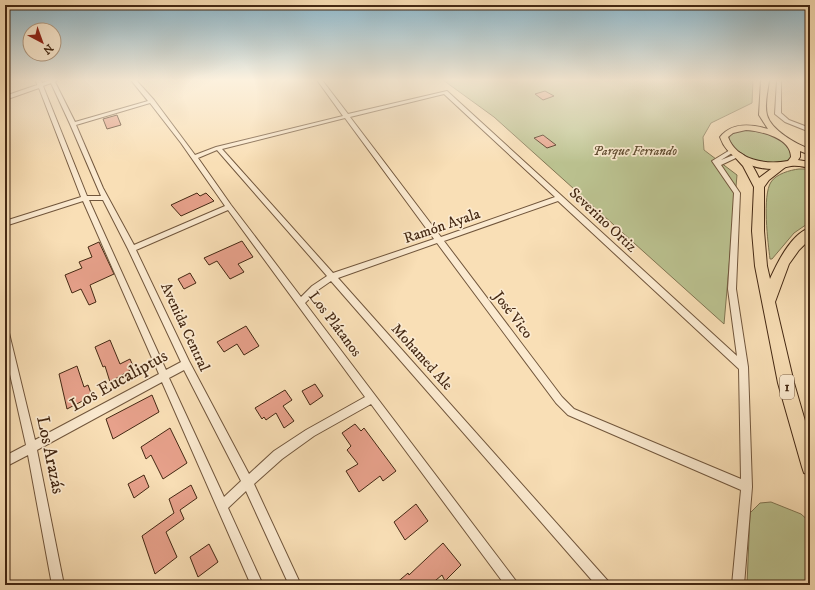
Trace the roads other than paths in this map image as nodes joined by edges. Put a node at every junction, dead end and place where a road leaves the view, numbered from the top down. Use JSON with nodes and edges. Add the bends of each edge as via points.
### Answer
{"nodes":[{"id":1,"x":49,"y":108,"type":"edge"},
{"id":2,"x":66,"y":108,"type":"edge"},
{"id":3,"x":130,"y":108,"type":"edge"},
{"id":4,"x":157,"y":108,"type":"edge"},
{"id":5,"x":340,"y":108,"type":"edge"},
{"id":6,"x":381,"y":108,"type":"edge"},
{"id":7,"x":462,"y":108,"type":"edge"},
{"id":8,"x":763,"y":108,"type":"edge"},
{"id":9,"x":778,"y":108,"type":"edge"},
{"id":10,"x":763,"y":115,"type":"junction"},
{"id":11,"x":346,"y":116,"type":"junction"},
{"id":12,"x":73,"y":124,"type":"junction"},
{"id":13,"x":734,"y":129,"type":"junction"},
{"id":14,"x":810,"y":130,"type":"edge"},
{"id":15,"x":789,"y":143,"type":"junction"},
{"id":16,"x":218,"y":148,"type":"junction"},
{"id":17,"x":810,"y":152,"type":"edge"},
{"id":18,"x":735,"y":153,"type":"junction"},
{"id":19,"x":195,"y":157,"type":"junction"},
{"id":20,"x":787,"y":164,"type":"junction"},
{"id":21,"x":810,"y":165,"type":"edge"},
{"id":22,"x":759,"y":187,"type":"junction"},
{"id":23,"x":100,"y":188,"type":"junction"},
{"id":24,"x":85,"y":198,"type":"junction"},
{"id":25,"x":106,"y":198,"type":"junction"},
{"id":26,"x":559,"y":198,"type":"junction"},
{"id":27,"x":230,"y":207,"type":"junction"},
{"id":28,"x":5,"y":224,"type":"edge"},
{"id":29,"x":810,"y":232,"type":"edge"},
{"id":30,"x":439,"y":241,"type":"junction"},
{"id":31,"x":132,"y":248,"type":"junction"},
{"id":32,"x":332,"y":277,"type":"junction"},
{"id":33,"x":301,"y":302,"type":"junction"},
{"id":34,"x":768,"y":306,"type":"junction"},
{"id":35,"x":5,"y":333,"type":"edge"},
{"id":36,"x":186,"y":364,"type":"junction"},
{"id":37,"x":742,"y":367,"type":"junction"},
{"id":38,"x":164,"y":375,"type":"junction"},
{"id":39,"x":372,"y":398,"type":"junction"},
{"id":40,"x":32,"y":448,"type":"junction"},
{"id":41,"x":5,"y":462,"type":"edge"},
{"id":42,"x":810,"y":467,"type":"edge"},
{"id":43,"x":247,"y":482,"type":"junction"},
{"id":44,"x":747,"y":487,"type":"junction"},
{"id":45,"x":222,"y":506,"type":"junction"},
{"id":46,"x":58,"y":585,"type":"edge"},
{"id":47,"x":257,"y":585,"type":"edge"},
{"id":48,"x":295,"y":585,"type":"edge"},
{"id":49,"x":512,"y":585,"type":"edge"},
{"id":50,"x":604,"y":585,"type":"edge"},
{"id":51,"x":738,"y":585,"type":"edge"}],
"edges":[{"from":1,"to":24,"type":"street"},
{"from":2,"to":12,"type":"street","name":"Avenida Central"},
{"from":3,"to":12,"type":"street"},
{"from":4,"to":19,"type":"street","name":"Los Plátanos"},
{"from":5,"to":11,"type":"street","name":"José Vico"},
{"from":6,"to":11,"type":"street","name":"Severino Ortiz"},
{"from":7,"to":26,"type":"street","name":"Severino Ortiz"},
{"from":8,"to":10,"type":"main road"},
{"from":9,"to":14,"type":"street","via":[[778,114],[787,121]]},
{"from":10,"to":13,"type":"main road","via":[[747,125]]},
{"from":10,"to":15,"type":"main road","via":[[775,131]]},
{"from":11,"to":16,"type":"street"},
{"from":11,"to":30,"type":"street","name":"José Vico"},
{"from":12,"to":23,"type":"street","name":"Avenida Central"},
{"from":13,"to":15,"type":"main road","via":[[760,130]]},
{"from":13,"to":18,"type":"main road","number":"1","via":[[724,137],[725,142]]},
{"from":15,"to":17,"type":"main road"},
{"from":15,"to":20,"type":"main road","via":[[797,155],[796,160]]},
{"from":16,"to":19,"type":"street"},
{"from":16,"to":32,"type":"street","name":"Mohamed Ale"},
{"from":18,"to":20,"type":"main road","via":[[758,163]]},
{"from":18,"to":22,"type":"highway","number":"1","via":[[747,165]]},
{"from":18,"to":37,"type":"street","via":[[717,164],[737,193],[732,289]]},
{"from":19,"to":27,"type":"street","name":"Los Plátanos"},
{"from":20,"to":21,"type":"main road"},
{"from":20,"to":22,"type":"highway","via":[[765,178]]},
{"from":22,"to":34,"type":"highway","number":"1","via":[[758,231]]},
{"from":23,"to":24,"type":"street"},
{"from":23,"to":25,"type":"street","name":"Avenida Central"},
{"from":24,"to":25,"type":"street"},
{"from":24,"to":28,"type":"street"},
{"from":24,"to":38,"type":"street"},
{"from":25,"to":31,"type":"street","name":"Avenida Central"},
{"from":26,"to":30,"type":"street","name":"Ramón Ayala"},
{"from":26,"to":37,"type":"street","name":"Severino Ortiz"},
{"from":27,"to":31,"type":"street"},
{"from":27,"to":33,"type":"street","name":"Los Plátanos"},
{"from":29,"to":34,"type":"highway","via":[[793,246],[776,275]]},
{"from":30,"to":32,"type":"street","name":"Ramón Ayala"},
{"from":30,"to":44,"type":"street","name":"José Vico","via":[[559,400],[571,412]]},
{"from":31,"to":36,"type":"street","name":"Avenida Central"},
{"from":32,"to":33,"type":"street","name":"Ramón Ayala","via":[[320,283]]},
{"from":32,"to":50,"type":"street","name":"Mohamed Ale"},
{"from":33,"to":39,"type":"street","name":"Los Plátanos"},
{"from":34,"to":42,"type":"highway","number":"1","via":[[786,383]]},
{"from":35,"to":40,"type":"street","name":"Los Arazás"},
{"from":36,"to":38,"type":"street","name":"Los Eucaliptus"},
{"from":36,"to":43,"type":"street","name":"Avenida Central"},
{"from":37,"to":44,"type":"street"},
{"from":38,"to":40,"type":"street","name":"Los Eucaliptus"},
{"from":38,"to":45,"type":"street"},
{"from":39,"to":43,"type":"street","via":[[310,433],[278,455]]},
{"from":39,"to":49,"type":"street","name":"Los Plátanos"},
{"from":40,"to":41,"type":"street","name":"Los Eucaliptus"},
{"from":40,"to":46,"type":"street","name":"Los Arazás"},
{"from":43,"to":45,"type":"street"},
{"from":43,"to":48,"type":"street","name":"Avenida Central"},
{"from":44,"to":51,"type":"street"},
{"from":45,"to":47,"type":"street"}]}
